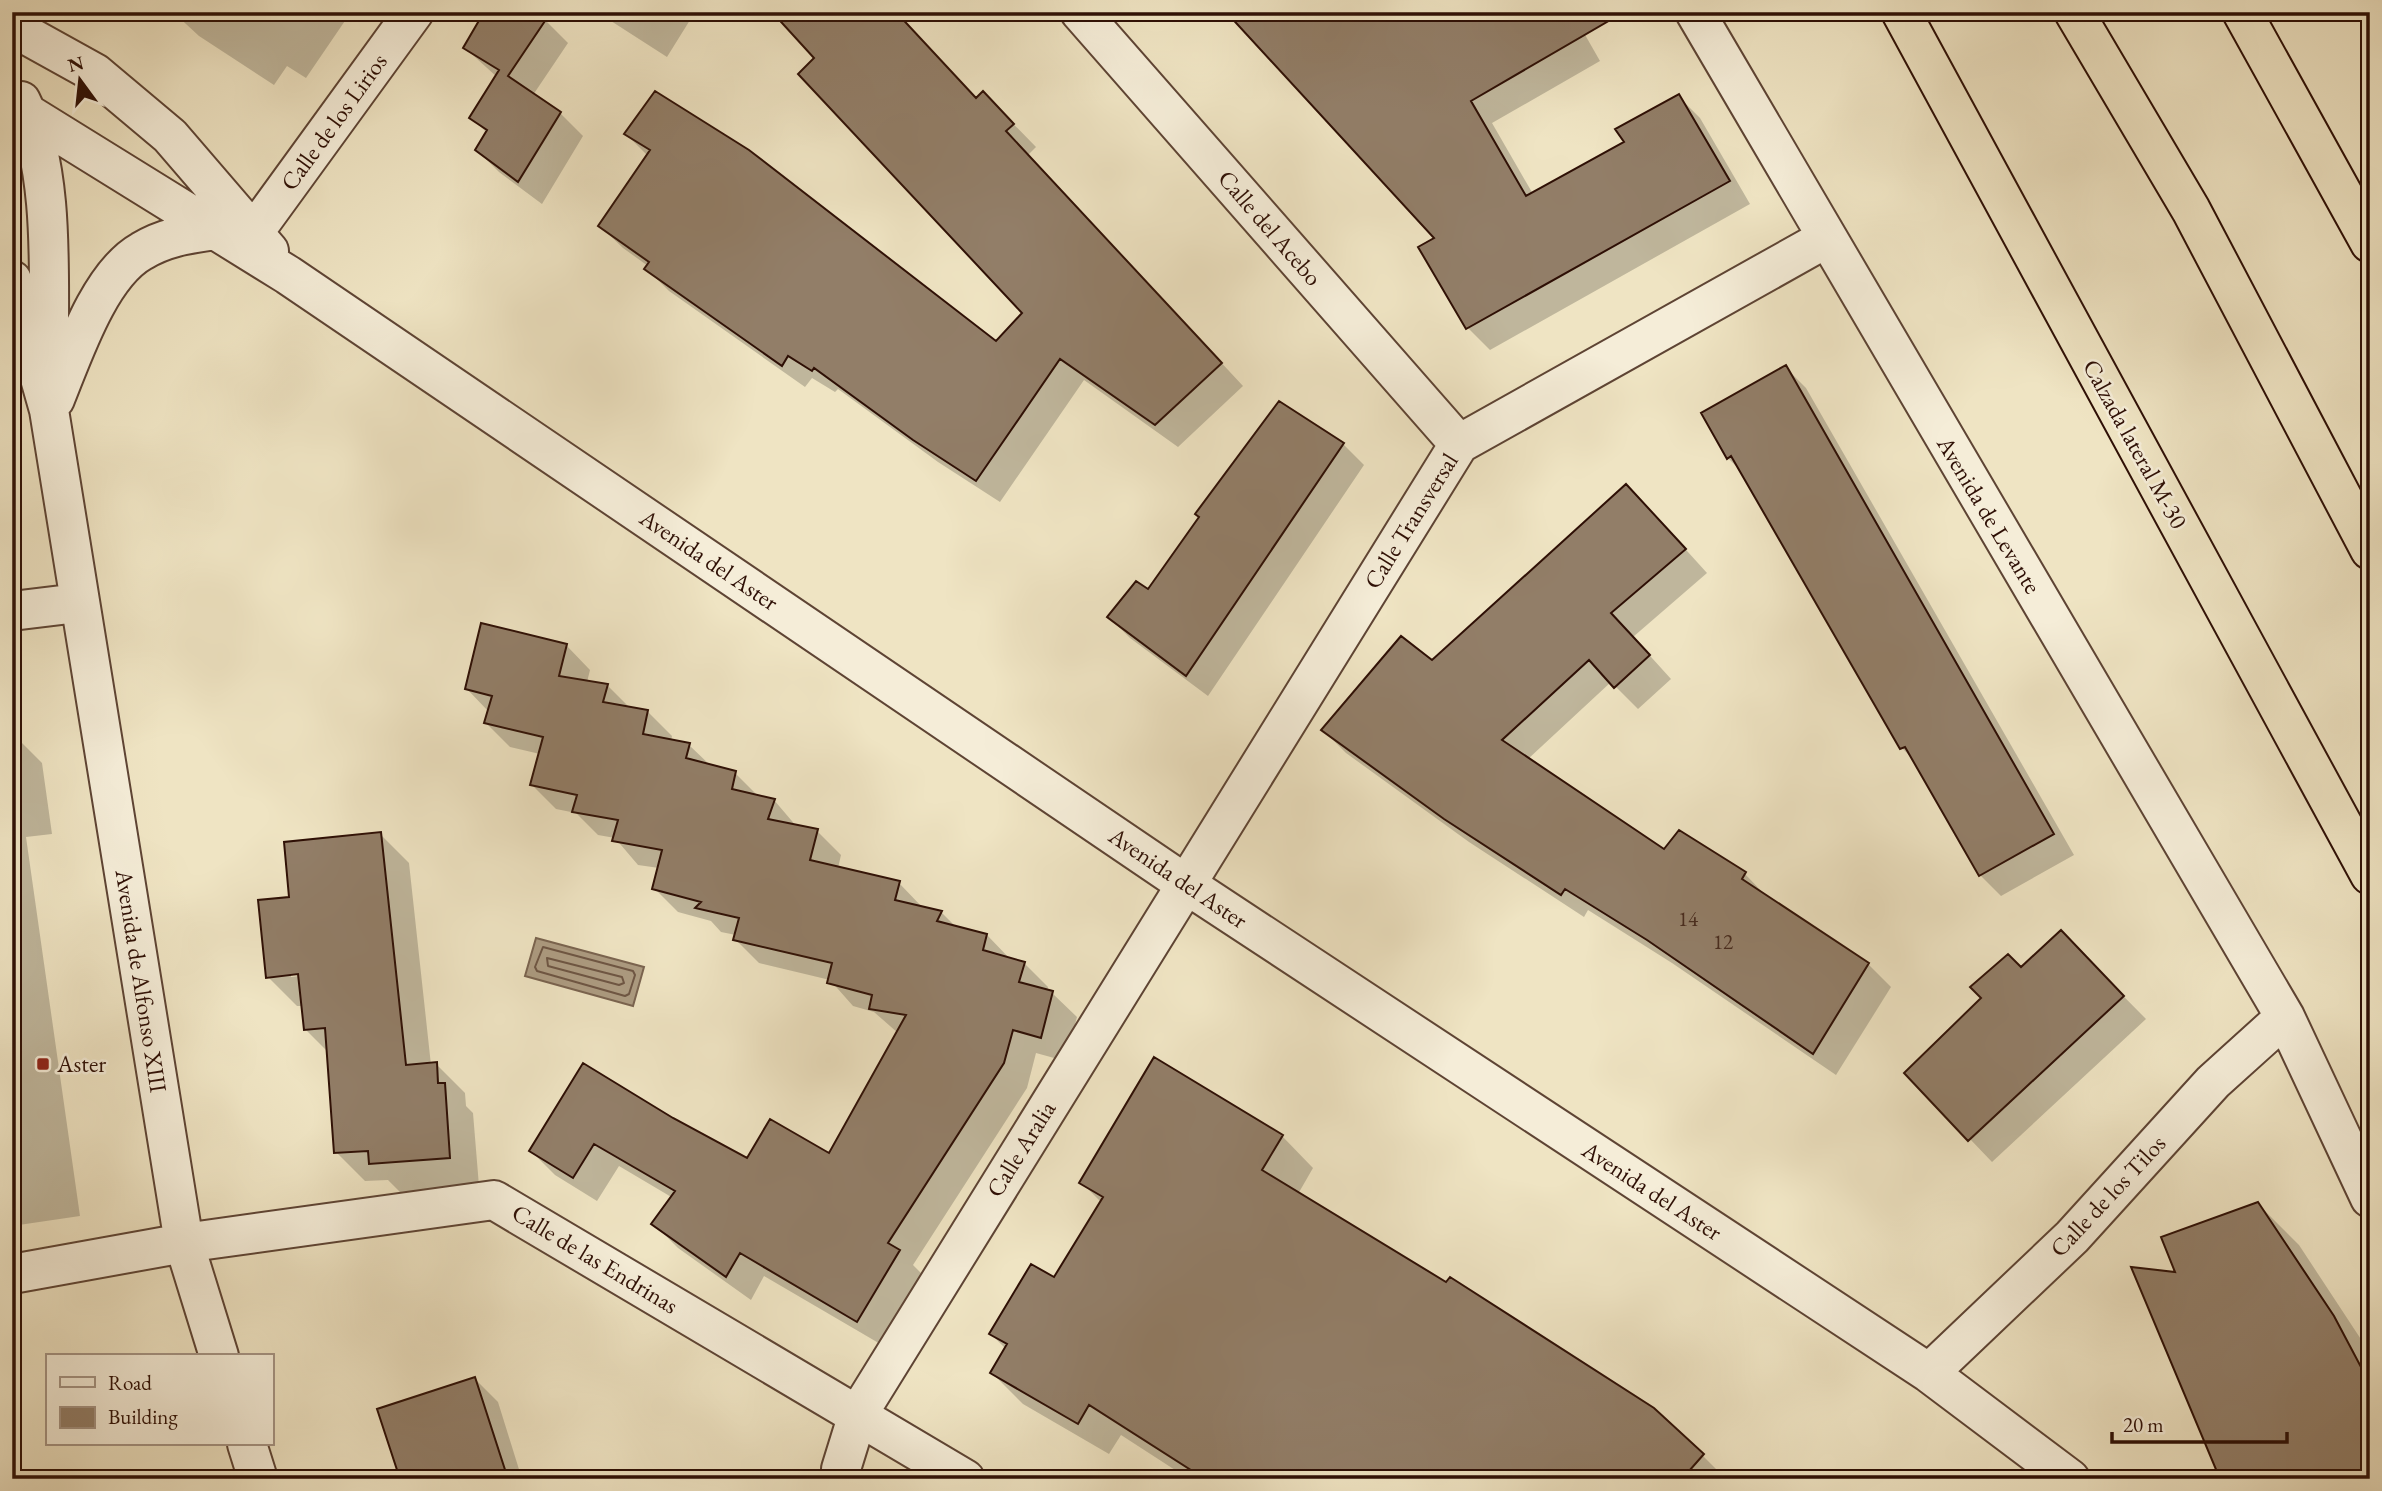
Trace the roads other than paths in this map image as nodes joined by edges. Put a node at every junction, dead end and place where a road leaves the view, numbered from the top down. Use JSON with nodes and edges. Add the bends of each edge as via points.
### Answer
{"nodes":[{"id":1,"x":414,"y":12,"type":"edge"},
{"id":2,"x":1080,"y":12,"type":"edge"},
{"id":3,"x":1695,"y":12,"type":"edge"},
{"id":4,"x":1901,"y":12,"type":"edge"},
{"id":5,"x":2074,"y":12,"type":"edge"},
{"id":6,"x":2242,"y":12,"type":"edge"},
{"id":7,"x":12,"y":27,"type":"edge"},
{"id":8,"x":17,"y":101,"type":"edge"},
{"id":9,"x":215,"y":230,"type":"junction"},
{"id":10,"x":254,"y":232,"type":"junction"},
{"id":11,"x":1825,"y":239,"type":"junction"},
{"id":12,"x":2370,"y":243,"type":"edge"},
{"id":13,"x":288,"y":275,"type":"junction"},
{"id":14,"x":12,"y":280,"type":"edge"},
{"id":15,"x":50,"y":410,"type":"junction"},
{"id":16,"x":1459,"y":444,"type":"junction"},
{"id":17,"x":2370,"y":550,"type":"edge"},
{"id":18,"x":78,"y":603,"type":"junction"},
{"id":19,"x":12,"y":611,"type":"edge"},
{"id":20,"x":2370,"y":876,"type":"edge"},
{"id":21,"x":1184,"y":883,"type":"junction"},
{"id":22,"x":2285,"y":1017,"type":"junction"},
{"id":23,"x":2370,"y":1198,"type":"edge"},
{"id":24,"x":184,"y":1243,"type":"junction"},
{"id":25,"x":12,"y":1274,"type":"edge"},
{"id":26,"x":218,"y":1354,"type":"edge"},
{"id":27,"x":1929,"y":1373,"type":"junction"},
{"id":28,"x":858,"y":1414,"type":"junction"},
{"id":29,"x":248,"y":1446,"type":"edge"},
{"id":30,"x":258,"y":1479,"type":"edge"},
{"id":31,"x":844,"y":1479,"type":"edge"},
{"id":32,"x":965,"y":1479,"type":"edge"},
{"id":33,"x":2070,"y":1479,"type":"edge"}],
"edges":[{"from":1,"to":10,"type":"street","name":"Calle de los Lirios"},
{"from":2,"to":16,"type":"street","name":"Calle del Acebo"},
{"from":3,"to":11,"type":"street","name":"Avenida de Levante"},
{"from":4,"to":20,"type":"highway","name":"Calzada lateral M-30"},
{"from":5,"to":17,"type":"highway","via":[[2191,210]]},
{"from":6,"to":12,"type":"highway"},
{"from":7,"to":10,"type":"street","via":[[95,74],[170,135]]},
{"from":8,"to":9,"type":"street"},
{"from":8,"to":15,"type":"street","name":"Avenida de Alfonso XIII","via":[[43,181]]},
{"from":9,"to":13,"type":"street"},
{"from":9,"to":15,"type":"street","via":[[174,236],[139,252],[117,275],[92,313]]},
{"from":10,"to":13,"type":"street"},
{"from":11,"to":16,"type":"street","name":"Calle Transversal"},
{"from":11,"to":22,"type":"street","name":"Avenida de Levante"},
{"from":13,"to":21,"type":"street","name":"Avenida del Aster"},
{"from":14,"to":15,"type":"street","name":"Avenida de Alfonso XIII"},
{"from":15,"to":18,"type":"street","name":"Avenida de Alfonso XIII"},
{"from":16,"to":21,"type":"street","name":"Calle Transversal"},
{"from":18,"to":19,"type":"street"},
{"from":18,"to":24,"type":"street","name":"Avenida de Alfonso XIII"},
{"from":21,"to":27,"type":"street","name":"Avenida del Aster"},
{"from":21,"to":28,"type":"street","name":"Calle Aralia"},
{"from":22,"to":23,"type":"street","name":"Avenida de Levante"},
{"from":22,"to":27,"type":"street","name":"Calle de los Tilos","via":[[2213,1082],[2072,1237]]},
{"from":24,"to":25,"type":"street","name":"Calle de las Endrinas"},
{"from":24,"to":26,"type":"street","name":"Avenida de Alfonso XIII"},
{"from":24,"to":28,"type":"street","name":"Calle de las Endrinas","via":[[494,1200]]},
{"from":27,"to":33,"type":"street","name":"Avenida del Aster"},
{"from":28,"to":31,"type":"street","name":"Calle Aralia","via":[[841,1469]]},
{"from":28,"to":32,"type":"street","name":"Calle de las Endrinas"},
{"from":29,"to":30,"type":"street"}]}
